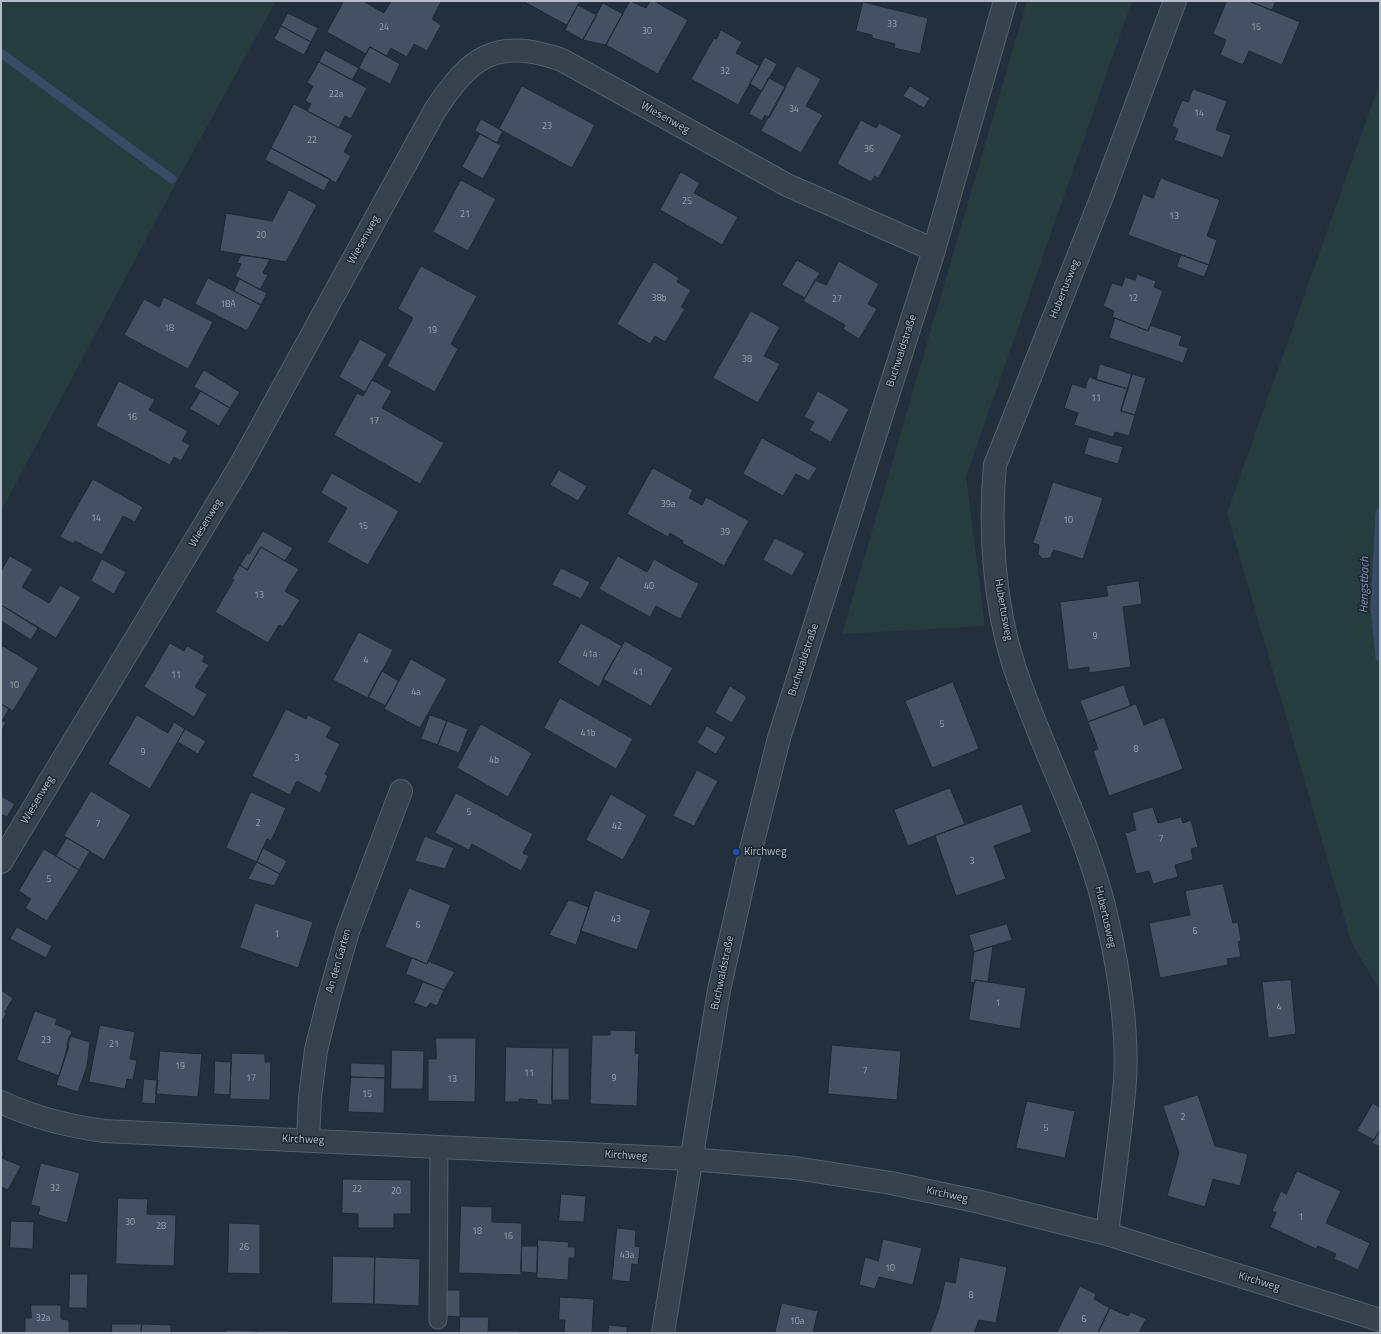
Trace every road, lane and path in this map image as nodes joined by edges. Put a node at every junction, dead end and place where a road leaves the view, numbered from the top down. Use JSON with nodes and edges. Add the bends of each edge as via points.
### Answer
{"nodes":[{"id":1,"x":1005,"y":1,"type":"edge"},
{"id":2,"x":1175,"y":1,"type":"edge"},
{"id":3,"x":934,"y":250,"type":"junction"},
{"id":4,"x":402,"y":791,"type":"dead end"},
{"id":5,"x":1,"y":862,"type":"edge"},
{"id":6,"x":1,"y":1102,"type":"edge"},
{"id":7,"x":308,"y":1140,"type":"junction"},
{"id":8,"x":439,"y":1146,"type":"junction"},
{"id":9,"x":690,"y":1159,"type":"junction"},
{"id":10,"x":1107,"y":1234,"type":"junction"},
{"id":11,"x":438,"y":1320,"type":"dead end"},
{"id":12,"x":1380,"y":1320,"type":"edge"},
{"id":13,"x":663,"y":1333,"type":"edge"}],
"edges":[{"from":1,"to":3,"type":"street","name":"Buchwaldstraße"},
{"from":2,"to":10,"type":"street","name":"Hubertusweg","via":[[1101,199],[994,465],[991,504],[995,566],[1014,664],[1087,851],[1108,922],[1113,951],[1125,1048],[1125,1080]]},
{"from":3,"to":5,"type":"street","name":"Wiesenweg","via":[[787,185],[562,60],[522,49],[498,51],[485,56],[459,78],[434,112],[240,466]]},
{"from":3,"to":9,"type":"street","name":"Buchwaldstraße","via":[[779,738],[719,990]]},
{"from":4,"to":7,"type":"street","name":"An den Gärten","via":[[348,931],[329,998],[316,1050]]},
{"from":6,"to":7,"type":"street","name":"Kirchweg","via":[[48,1120],[104,1131]]},
{"from":7,"to":8,"type":"street","name":"Kirchweg"},
{"from":8,"to":9,"type":"street","name":"Kirchweg"},
{"from":8,"to":11,"type":"lane"},
{"from":9,"to":10,"type":"street","name":"Kirchweg","via":[[795,1168],[891,1183]]},
{"from":9,"to":13,"type":"street","name":"Buchwaldstraße"},
{"from":10,"to":12,"type":"street","name":"Kirchweg"}]}
